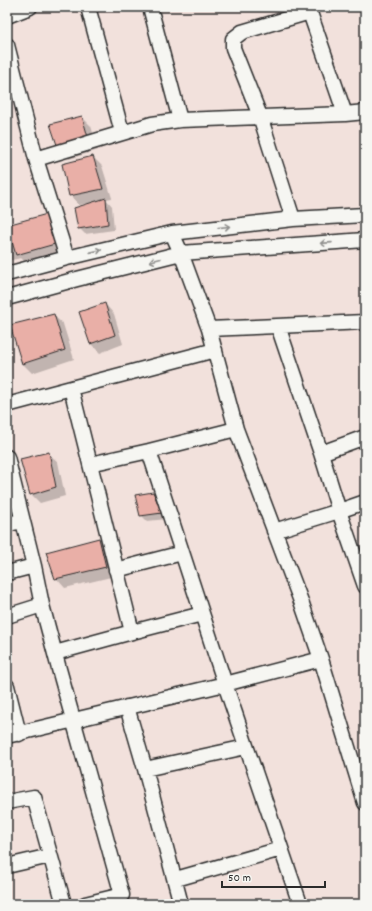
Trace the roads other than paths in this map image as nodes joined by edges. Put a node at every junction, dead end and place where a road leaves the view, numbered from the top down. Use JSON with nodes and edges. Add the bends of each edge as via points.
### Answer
{"nodes":[{"id":1,"x":30,"y":7,"type":"edge"},
{"id":2,"x":88,"y":7,"type":"edge"},
{"id":3,"x":150,"y":7,"type":"edge"},
{"id":4,"x":309,"y":9,"type":"edge"},
{"id":5,"x":7,"y":16,"type":"edge"},
{"id":6,"x":7,"y":45,"type":"edge"},
{"id":7,"x":365,"y":112,"type":"edge"},
{"id":8,"x":345,"y":114,"type":"junction"},
{"id":9,"x":260,"y":116,"type":"junction"},
{"id":10,"x":180,"y":120,"type":"junction"},
{"id":11,"x":122,"y":132,"type":"junction"},
{"id":12,"x":36,"y":159,"type":"junction"},
{"id":13,"x":365,"y":215,"type":"edge"},
{"id":14,"x":293,"y":219,"type":"junction"},
{"id":15,"x":172,"y":233,"type":"junction"},
{"id":16,"x":365,"y":240,"type":"edge"},
{"id":17,"x":180,"y":254,"type":"junction"},
{"id":18,"x":67,"y":258,"type":"junction"},
{"id":19,"x":7,"y":274,"type":"edge"},
{"id":20,"x":7,"y":298,"type":"edge"},
{"id":21,"x":365,"y":322,"type":"edge"},
{"id":22,"x":278,"y":326,"type":"junction"},
{"id":23,"x":209,"y":329,"type":"junction"},
{"id":24,"x":215,"y":350,"type":"junction"},
{"id":25,"x":71,"y":388,"type":"junction"},
{"id":26,"x":7,"y":405,"type":"edge"},
{"id":27,"x":236,"y":429,"type":"junction"},
{"id":28,"x":365,"y":437,"type":"edge"},
{"id":29,"x":149,"y":451,"type":"junction"},
{"id":30,"x":322,"y":453,"type":"junction"},
{"id":31,"x":7,"y":457,"type":"edge"},
{"id":32,"x":90,"y":464,"type":"junction"},
{"id":33,"x":365,"y":502,"type":"edge"},
{"id":34,"x":339,"y":511,"type":"junction"},
{"id":35,"x":22,"y":521,"type":"junction"},
{"id":36,"x":7,"y":524,"type":"edge"},
{"id":37,"x":274,"y":531,"type":"junction"},
{"id":38,"x":182,"y":553,"type":"junction"},
{"id":39,"x":34,"y":566,"type":"junction"},
{"id":40,"x":116,"y":570,"type":"junction"},
{"id":41,"x":7,"y":573,"type":"edge"},
{"id":42,"x":365,"y":586,"type":"edge"},
{"id":43,"x":42,"y":605,"type":"junction"},
{"id":44,"x":202,"y":614,"type":"junction"},
{"id":45,"x":7,"y":616,"type":"edge"},
{"id":46,"x":132,"y":632,"type":"junction"},
{"id":47,"x":55,"y":653,"type":"junction"},
{"id":48,"x":321,"y":659,"type":"junction"},
{"id":49,"x":225,"y":684,"type":"junction"},
{"id":50,"x":7,"y":687,"type":"edge"},
{"id":51,"x":127,"y":707,"type":"junction"},
{"id":52,"x":73,"y":721,"type":"junction"},
{"id":53,"x":13,"y":735,"type":"edge"},
{"id":54,"x":246,"y":747,"type":"junction"},
{"id":55,"x":145,"y":769,"type":"junction"},
{"id":56,"x":364,"y":795,"type":"edge"},
{"id":57,"x":7,"y":802,"type":"edge"},
{"id":58,"x":281,"y":848,"type":"junction"},
{"id":59,"x":50,"y":856,"type":"junction"},
{"id":60,"x":7,"y":866,"type":"edge"},
{"id":61,"x":176,"y":879,"type":"junction"},
{"id":62,"x":123,"y":900,"type":"edge"},
{"id":63,"x":64,"y":904,"type":"edge"},
{"id":64,"x":85,"y":904,"type":"edge"},
{"id":65,"x":182,"y":904,"type":"edge"},
{"id":66,"x":300,"y":904,"type":"edge"}],
"edges":[{"from":1,"to":5,"type":"street"},
{"from":2,"to":11,"type":"street"},
{"from":3,"to":10,"type":"street"},
{"from":4,"to":8,"type":"street"},
{"from":4,"to":9,"type":"street","via":[[242,32],[234,39],[233,48]]},
{"from":6,"to":12,"type":"street"},
{"from":7,"to":8,"type":"street"},
{"from":8,"to":9,"type":"street"},
{"from":9,"to":10,"type":"street"},
{"from":9,"to":14,"type":"street"},
{"from":10,"to":11,"type":"street"},
{"from":11,"to":12,"type":"street"},
{"from":12,"to":18,"type":"street"},
{"from":13,"to":14,"type":"street"},
{"from":15,"to":14,"type":"street","one_way":true},
{"from":15,"to":17,"type":"street"},
{"from":18,"to":15,"type":"street","one_way":true},
{"from":16,"to":17,"type":"street","one_way":true},
{"from":17,"to":20,"type":"street","one_way":true},
{"from":17,"to":23,"type":"street"},
{"from":18,"to":19,"type":"street"},
{"from":21,"to":22,"type":"street"},
{"from":22,"to":23,"type":"street"},
{"from":22,"to":30,"type":"street"},
{"from":23,"to":24,"type":"street"},
{"from":24,"to":25,"type":"street"},
{"from":24,"to":27,"type":"street"},
{"from":25,"to":26,"type":"street"},
{"from":25,"to":32,"type":"street"},
{"from":27,"to":29,"type":"street"},
{"from":27,"to":37,"type":"street"},
{"from":28,"to":30,"type":"street"},
{"from":29,"to":32,"type":"street"},
{"from":29,"to":38,"type":"street"},
{"from":30,"to":34,"type":"street"},
{"from":31,"to":35,"type":"street"},
{"from":32,"to":40,"type":"street"},
{"from":33,"to":34,"type":"street"},
{"from":34,"to":37,"type":"street"},
{"from":34,"to":42,"type":"street"},
{"from":35,"to":36,"type":"street"},
{"from":35,"to":39,"type":"street"},
{"from":37,"to":48,"type":"street"},
{"from":38,"to":40,"type":"street"},
{"from":38,"to":44,"type":"street"},
{"from":39,"to":41,"type":"street"},
{"from":39,"to":43,"type":"street"},
{"from":40,"to":46,"type":"street"},
{"from":43,"to":45,"type":"street"},
{"from":43,"to":47,"type":"street"},
{"from":44,"to":46,"type":"street"},
{"from":44,"to":49,"type":"street"},
{"from":46,"to":47,"type":"street"},
{"from":47,"to":52,"type":"street"},
{"from":48,"to":49,"type":"street"},
{"from":48,"to":56,"type":"street"},
{"from":49,"to":51,"type":"street"},
{"from":49,"to":54,"type":"street"},
{"from":50,"to":53,"type":"street"},
{"from":51,"to":52,"type":"street"},
{"from":51,"to":55,"type":"street"},
{"from":52,"to":53,"type":"street"},
{"from":52,"to":62,"type":"street"},
{"from":54,"to":55,"type":"street"},
{"from":54,"to":58,"type":"street"},
{"from":55,"to":61,"type":"street"},
{"from":57,"to":59,"type":"street","via":[[34,796]]},
{"from":58,"to":61,"type":"street"},
{"from":58,"to":66,"type":"street"},
{"from":59,"to":60,"type":"street"},
{"from":59,"to":63,"type":"street"},
{"from":61,"to":65,"type":"street"},
{"from":62,"to":64,"type":"street"}]}
